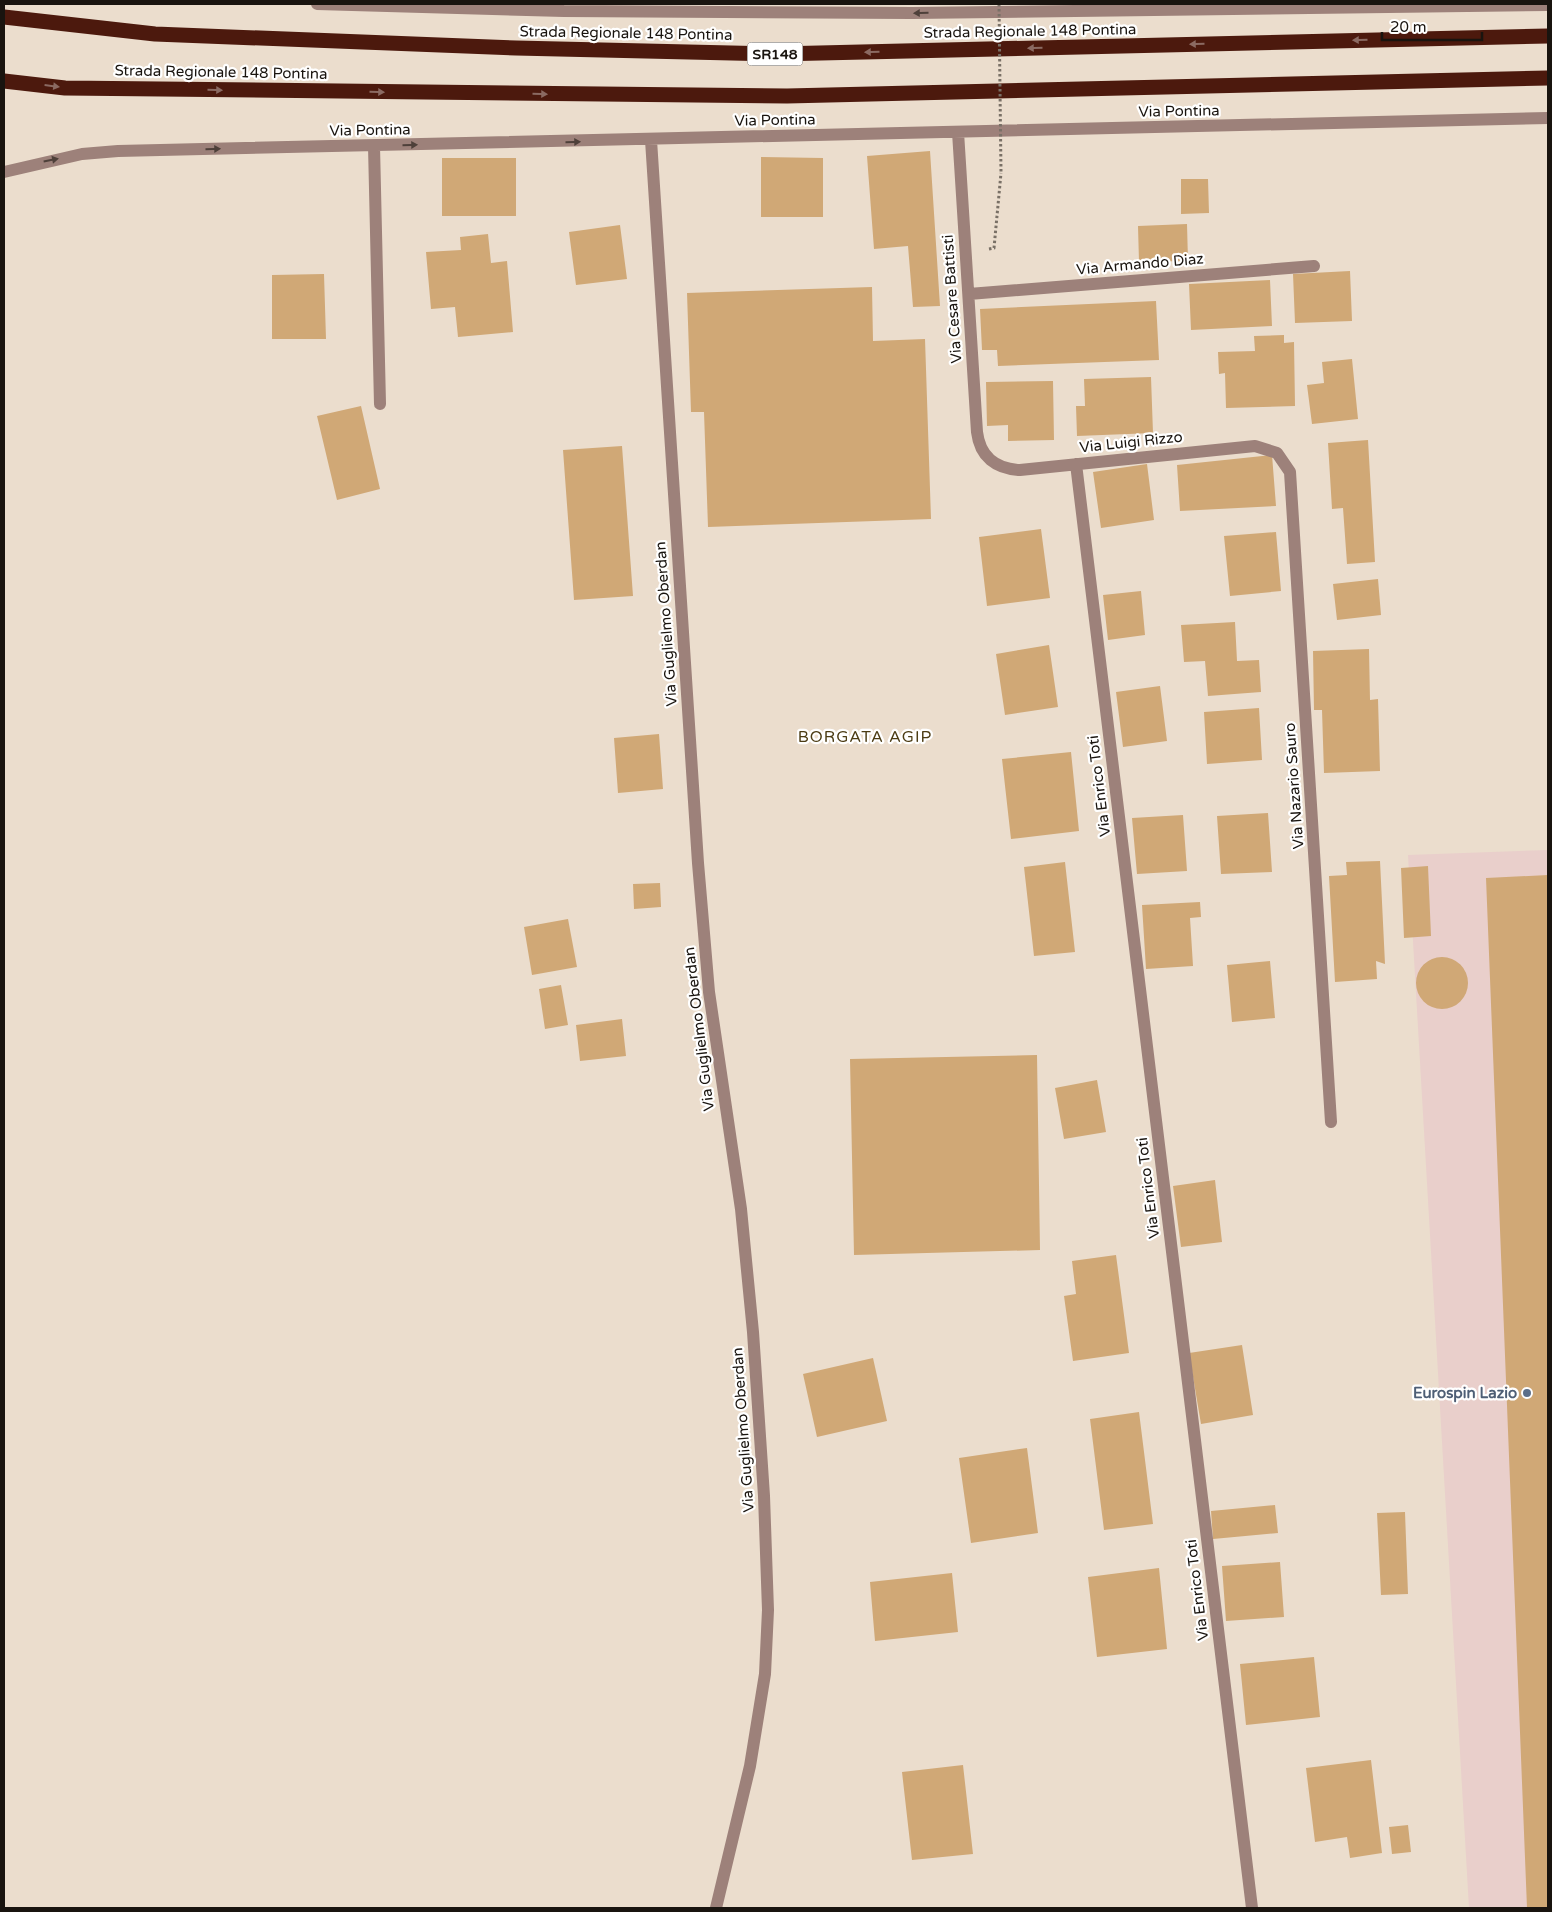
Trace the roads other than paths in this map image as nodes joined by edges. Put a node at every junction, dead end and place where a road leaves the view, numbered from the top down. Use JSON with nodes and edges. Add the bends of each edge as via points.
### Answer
{"nodes":[{"id":1,"x":317,"y":4,"type":"edge"},
{"id":2,"x":1548,"y":5,"type":"edge"},
{"id":3,"x":1215,"y":6,"type":"edge"},
{"id":4,"x":4,"y":17,"type":"edge"},
{"id":5,"x":1548,"y":36,"type":"edge"},
{"id":6,"x":1548,"y":78,"type":"edge"},
{"id":7,"x":4,"y":81,"type":"edge"},
{"id":8,"x":1548,"y":118,"type":"edge"},
{"id":9,"x":958,"y":132,"type":"junction"},
{"id":10,"x":650,"y":140,"type":"junction"},
{"id":11,"x":374,"y":146,"type":"junction"},
{"id":12,"x":4,"y":172,"type":"edge"},
{"id":13,"x":1314,"y":266,"type":"dead end"},
{"id":14,"x":969,"y":294,"type":"junction"},
{"id":15,"x":380,"y":404,"type":"dead end"},
{"id":16,"x":1278,"y":453,"type":"joint"},
{"id":17,"x":989,"y":460,"type":"joint"},
{"id":18,"x":1076,"y":464,"type":"junction"},
{"id":19,"x":1332,"y":1122,"type":"dead end"},
{"id":20,"x":716,"y":1908,"type":"edge"},
{"id":21,"x":1252,"y":1908,"type":"edge"}],
"edges":[{"from":3,"to":1,"type":"street","one_way":true,"via":[[912,13],[573,11]]},
{"from":2,"to":3,"type":"street"},
{"from":5,"to":4,"type":"highway","name":"Strada Regionale 148 Pontina","number":"SR148","one_way":true,"via":[[776,54],[155,34]]},
{"from":7,"to":6,"type":"highway","name":"Strada Regionale 148 Pontina","one_way":true,"via":[[65,88],[788,96]]},
{"from":8,"to":9,"type":"street","name":"Via Pontina"},
{"from":9,"to":10,"type":"street","name":"Via Pontina"},
{"from":9,"to":14,"type":"street","name":"Via Cesare Battisti"},
{"from":11,"to":10,"type":"street","name":"Via Pontina","one_way":true},
{"from":10,"to":20,"type":"street","name":"Via Guglielmo Oberdan","via":[[698,863],[709,992],[742,1219],[764,1496],[768,1610],[765,1674],[750,1766]]},
{"from":12,"to":11,"type":"street","name":"Via Pontina","one_way":true,"via":[[82,154],[118,151]]},
{"from":11,"to":15,"type":"street"},
{"from":13,"to":14,"type":"street","name":"Via Armando Diaz"},
{"from":14,"to":17,"type":"street","name":"Via Cesare Battisti","via":[[976,432]]},
{"from":16,"to":18,"type":"street","name":"Via Luigi Rizzo","via":[[1268,448],[1249,446]]},
{"from":16,"to":19,"type":"street","name":"Via Nazario Sauro","via":[[1285,461],[1291,480]]},
{"from":17,"to":18,"type":"street","name":"Via Luigi Rizzo","via":[[999,467],[1020,470]]},
{"from":18,"to":21,"type":"street","name":"Via Enrico Toti"}]}
